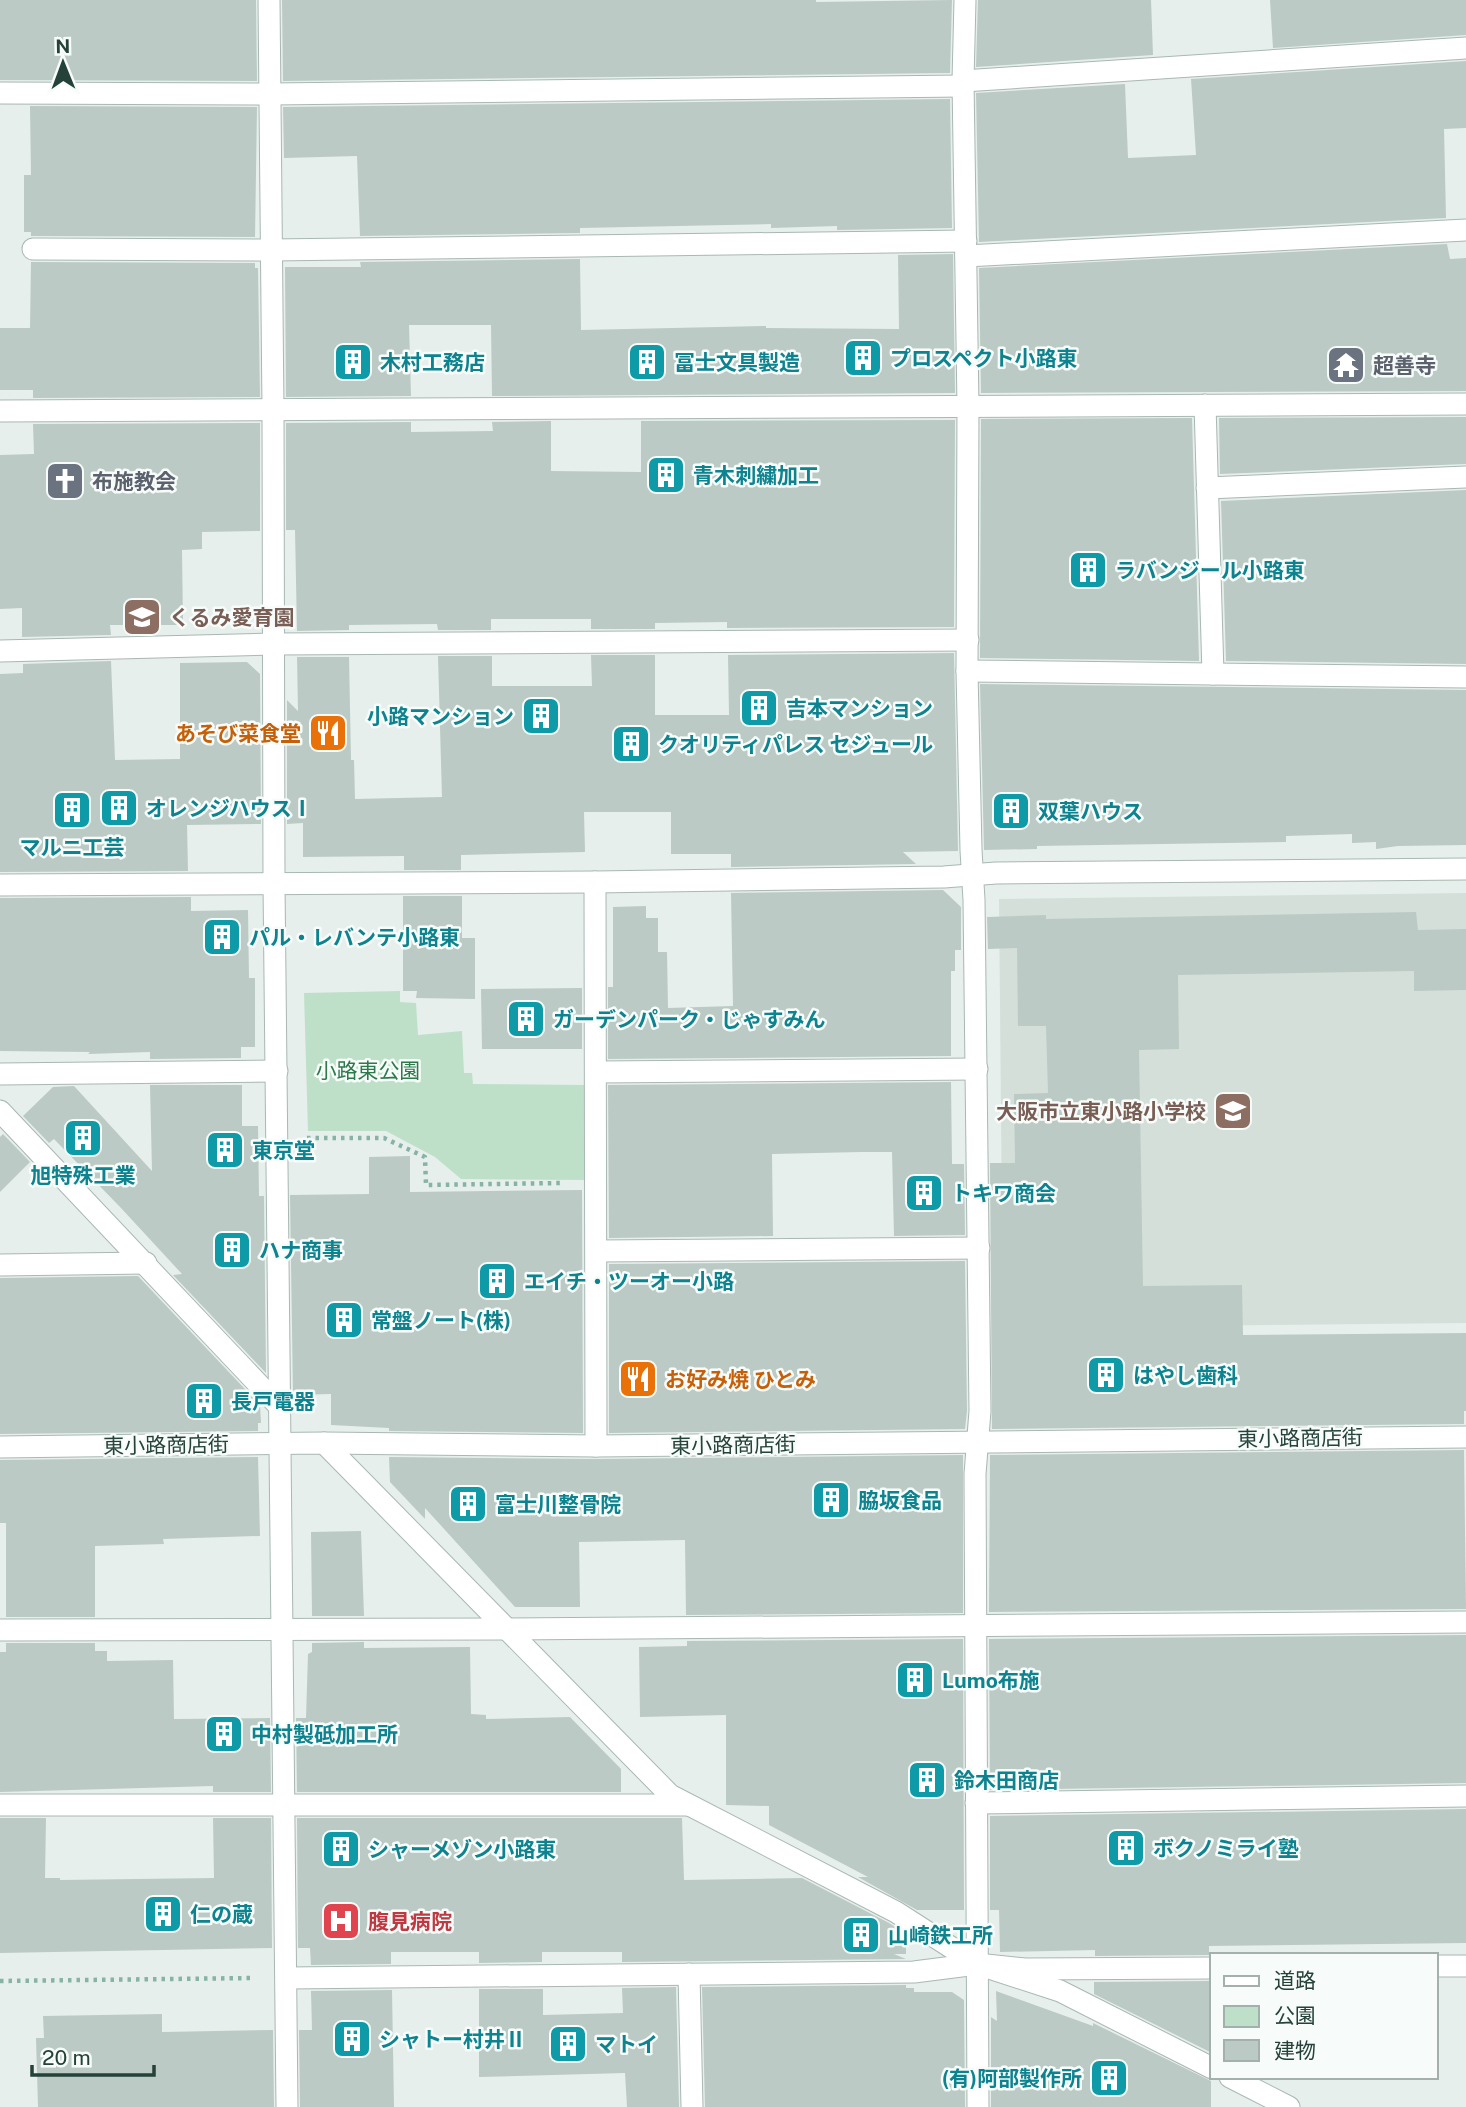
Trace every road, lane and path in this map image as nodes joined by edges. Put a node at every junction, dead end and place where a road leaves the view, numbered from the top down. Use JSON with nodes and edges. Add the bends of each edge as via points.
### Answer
{"nodes":[{"id":1,"x":269,"y":0,"type":"edge"},
{"id":2,"x":965,"y":0,"type":"edge"},
{"id":3,"x":1466,"y":48,"type":"edge"},
{"id":4,"x":963,"y":84,"type":"junction"},
{"id":5,"x":0,"y":93,"type":"edge"},
{"id":6,"x":271,"y":94,"type":"junction"},
{"id":7,"x":1466,"y":230,"type":"edge"},
{"id":8,"x":33,"y":249,"type":"dead end"},
{"id":9,"x":966,"y":249,"type":"junction"},
{"id":10,"x":271,"y":250,"type":"junction"},
{"id":11,"x":1466,"y":404,"type":"edge"},
{"id":12,"x":1205,"y":405,"type":"junction"},
{"id":13,"x":968,"y":406,"type":"junction"},
{"id":14,"x":0,"y":411,"type":"edge"},
{"id":15,"x":273,"y":411,"type":"junction"},
{"id":16,"x":1466,"y":477,"type":"edge"},
{"id":17,"x":1207,"y":488,"type":"junction"},
{"id":18,"x":968,"y":640,"type":"junction"},
{"id":19,"x":273,"y":644,"type":"junction"},
{"id":20,"x":0,"y":650,"type":"edge"},
{"id":21,"x":967,"y":671,"type":"junction"},
{"id":22,"x":1213,"y":674,"type":"junction"},
{"id":23,"x":1466,"y":677,"type":"edge"},
{"id":24,"x":1466,"y":869,"type":"edge"},
{"id":25,"x":973,"y":875,"type":"junction"},
{"id":26,"x":594,"y":882,"type":"junction"},
{"id":27,"x":274,"y":884,"type":"junction"},
{"id":28,"x":0,"y":885,"type":"edge"},
{"id":29,"x":977,"y":1069,"type":"junction"},
{"id":30,"x":277,"y":1071,"type":"junction"},
{"id":31,"x":596,"y":1072,"type":"junction"},
{"id":32,"x":0,"y":1074,"type":"edge"},
{"id":33,"x":0,"y":1111,"type":"edge"},
{"id":34,"x":278,"y":1138,"type":"junction"},
{"id":35,"x":596,"y":1182,"type":"junction"},
{"id":36,"x":979,"y":1248,"type":"junction"},
{"id":37,"x":597,"y":1251,"type":"junction"},
{"id":38,"x":146,"y":1264,"type":"junction"},
{"id":39,"x":0,"y":1265,"type":"edge"},
{"id":40,"x":279,"y":1407,"type":"junction"},
{"id":41,"x":1466,"y":1437,"type":"edge"},
{"id":42,"x":978,"y":1442,"type":"junction"},
{"id":43,"x":280,"y":1443,"type":"junction"},
{"id":44,"x":324,"y":1443,"type":"junction"},
{"id":45,"x":596,"y":1446,"type":"junction"},
{"id":46,"x":0,"y":1447,"type":"edge"},
{"id":47,"x":1466,"y":1622,"type":"edge"},
{"id":48,"x":976,"y":1626,"type":"junction"},
{"id":49,"x":282,"y":1629,"type":"junction"},
{"id":50,"x":507,"y":1629,"type":"junction"},
{"id":51,"x":0,"y":1630,"type":"edge"},
{"id":52,"x":1466,"y":1796,"type":"edge"},
{"id":53,"x":976,"y":1803,"type":"junction"},
{"id":54,"x":0,"y":1805,"type":"edge"},
{"id":55,"x":284,"y":1805,"type":"junction"},
{"id":56,"x":689,"y":1805,"type":"junction"},
{"id":57,"x":976,"y":1964,"type":"junction"},
{"id":58,"x":1438,"y":1966,"type":"edge"},
{"id":59,"x":1466,"y":1966,"type":"edge"},
{"id":60,"x":1210,"y":1968,"type":"edge"},
{"id":61,"x":689,"y":1974,"type":"junction"},
{"id":62,"x":287,"y":1978,"type":"junction"},
{"id":63,"x":0,"y":1981,"type":"edge"},
{"id":64,"x":1210,"y":2067,"type":"edge"},
{"id":65,"x":1234,"y":2079,"type":"edge"},
{"id":66,"x":287,"y":2107,"type":"edge"},
{"id":67,"x":692,"y":2107,"type":"edge"},
{"id":68,"x":978,"y":2107,"type":"edge"},
{"id":69,"x":1289,"y":2107,"type":"edge"}],
"edges":[{"from":1,"to":6,"type":"street"},
{"from":2,"to":4,"type":"street"},
{"from":3,"to":4,"type":"street"},
{"from":4,"to":6,"type":"street"},
{"from":4,"to":9,"type":"street"},
{"from":5,"to":6,"type":"street"},
{"from":6,"to":10,"type":"street"},
{"from":7,"to":9,"type":"street"},
{"from":8,"to":10,"type":"street"},
{"from":9,"to":10,"type":"street"},
{"from":9,"to":13,"type":"street"},
{"from":10,"to":15,"type":"street"},
{"from":11,"to":12,"type":"street"},
{"from":12,"to":13,"type":"street"},
{"from":12,"to":17,"type":"street"},
{"from":13,"to":15,"type":"street"},
{"from":13,"to":18,"type":"street"},
{"from":14,"to":15,"type":"street"},
{"from":15,"to":19,"type":"street"},
{"from":16,"to":17,"type":"street"},
{"from":17,"to":22,"type":"street"},
{"from":18,"to":19,"type":"street"},
{"from":18,"to":21,"type":"street"},
{"from":19,"to":20,"type":"street"},
{"from":19,"to":27,"type":"street"},
{"from":21,"to":22,"type":"street"},
{"from":21,"to":25,"type":"street"},
{"from":22,"to":23,"type":"street"},
{"from":24,"to":25,"type":"street"},
{"from":25,"to":26,"type":"street"},
{"from":25,"to":29,"type":"street"},
{"from":26,"to":27,"type":"street"},
{"from":26,"to":31,"type":"street"},
{"from":27,"to":28,"type":"street"},
{"from":27,"to":30,"type":"street"},
{"from":29,"to":31,"type":"street"},
{"from":29,"to":36,"type":"street"},
{"from":30,"to":32,"type":"street"},
{"from":30,"to":34,"type":"street"},
{"from":31,"to":35,"type":"street"},
{"from":33,"to":38,"type":"street"},
{"from":34,"to":35,"type":"path","via":[[384,1139],[425,1157],[426,1185]]},
{"from":34,"to":40,"type":"street"},
{"from":35,"to":37,"type":"street"},
{"from":36,"to":37,"type":"street"},
{"from":36,"to":42,"type":"street"},
{"from":37,"to":45,"type":"street"},
{"from":38,"to":39,"type":"street"},
{"from":38,"to":40,"type":"street"},
{"from":40,"to":43,"type":"street"},
{"from":41,"to":42,"type":"street","name":"東小路商店街"},
{"from":42,"to":45,"type":"street","name":"東小路商店街"},
{"from":42,"to":48,"type":"street"},
{"from":43,"to":44,"type":"street","name":"東小路商店街"},
{"from":43,"to":46,"type":"street","name":"東小路商店街"},
{"from":43,"to":49,"type":"street"},
{"from":44,"to":45,"type":"street","name":"東小路商店街"},
{"from":44,"to":50,"type":"street"},
{"from":47,"to":48,"type":"street"},
{"from":48,"to":50,"type":"street"},
{"from":48,"to":53,"type":"street"},
{"from":49,"to":50,"type":"street"},
{"from":49,"to":51,"type":"street"},
{"from":49,"to":55,"type":"street"},
{"from":50,"to":56,"type":"street","via":[[670,1795]]},
{"from":52,"to":53,"type":"street"},
{"from":53,"to":57,"type":"street"},
{"from":54,"to":55,"type":"street"},
{"from":55,"to":56,"type":"street"},
{"from":55,"to":62,"type":"street"},
{"from":56,"to":57,"type":"street","via":[[895,1912]]},
{"from":57,"to":60,"type":"street","via":[[1025,1969]]},
{"from":57,"to":61,"type":"street","via":[[914,1972]]},
{"from":57,"to":64,"type":"street","via":[[1060,1991]]},
{"from":57,"to":68,"type":"street"},
{"from":58,"to":59,"type":"street"},
{"from":61,"to":62,"type":"street"},
{"from":61,"to":67,"type":"street"},
{"from":62,"to":63,"type":"path"},
{"from":62,"to":66,"type":"street"},
{"from":65,"to":69,"type":"street"}]}
